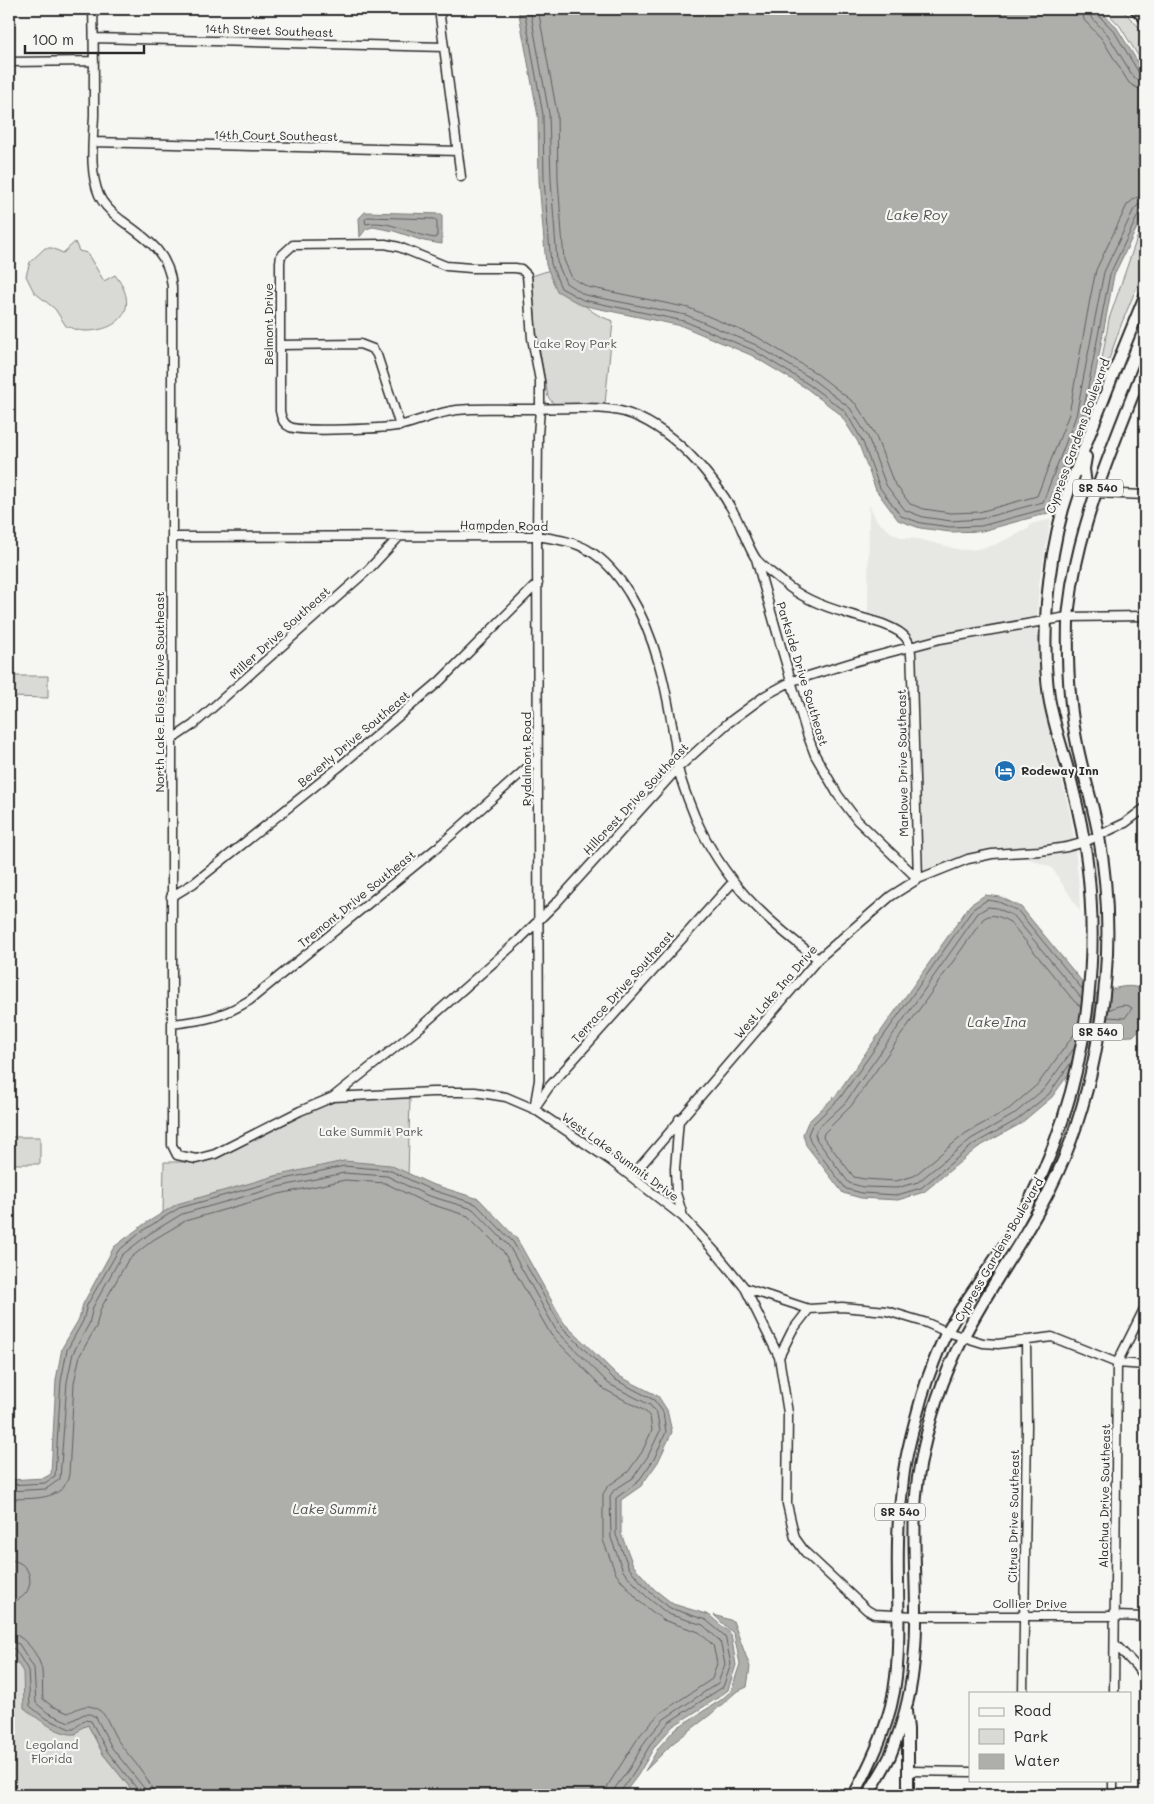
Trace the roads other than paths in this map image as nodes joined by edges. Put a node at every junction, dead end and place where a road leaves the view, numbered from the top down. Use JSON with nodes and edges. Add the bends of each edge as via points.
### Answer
{"nodes":[{"id":1,"x":94,"y":9,"type":"edge"},
{"id":2,"x":440,"y":9,"type":"edge"},
{"id":3,"x":1136,"y":9,"type":"edge"},
{"id":4,"x":1145,"y":18,"type":"edge"},
{"id":5,"x":94,"y":38,"type":"junction"},
{"id":6,"x":444,"y":47,"type":"junction"},
{"id":7,"x":94,"y":61,"type":"junction"},
{"id":8,"x":9,"y":62,"type":"edge"},
{"id":9,"x":93,"y":142,"type":"junction"},
{"id":10,"x":458,"y":151,"type":"junction"},
{"id":11,"x":461,"y":177,"type":"dead end"},
{"id":12,"x":1145,"y":296,"type":"edge"},
{"id":13,"x":530,"y":310,"type":"joint"},
{"id":14,"x":280,"y":345,"type":"junction"},
{"id":15,"x":1145,"y":364,"type":"edge"},
{"id":16,"x":540,"y":409,"type":"junction"},
{"id":17,"x":400,"y":426,"type":"junction"},
{"id":18,"x":1090,"y":434,"type":"junction"},
{"id":19,"x":1096,"y":493,"type":"junction"},
{"id":20,"x":1145,"y":495,"type":"edge"},
{"id":21,"x":537,"y":536,"type":"junction"},
{"id":22,"x":172,"y":537,"type":"junction"},
{"id":23,"x":399,"y":537,"type":"junction"},
{"id":24,"x":756,"y":559,"type":"junction"},
{"id":25,"x":538,"y":583,"type":"junction"},
{"id":26,"x":1145,"y":616,"type":"edge"},
{"id":27,"x":1067,"y":617,"type":"junction"},
{"id":28,"x":1046,"y":621,"type":"junction"},
{"id":29,"x":910,"y":647,"type":"junction"},
{"id":30,"x":792,"y":681,"type":"junction"},
{"id":31,"x":171,"y":740,"type":"junction"},
{"id":32,"x":538,"y":758,"type":"junction"},
{"id":33,"x":678,"y":768,"type":"junction"},
{"id":34,"x":1145,"y":808,"type":"edge"},
{"id":35,"x":1099,"y":835,"type":"junction"},
{"id":36,"x":1085,"y":842,"type":"junction"},
{"id":37,"x":918,"y":880,"type":"junction"},
{"id":38,"x":733,"y":882,"type":"junction"},
{"id":39,"x":172,"y":897,"type":"junction"},
{"id":40,"x":538,"y":920,"type":"junction"},
{"id":41,"x":818,"y":958,"type":"junction"},
{"id":42,"x":172,"y":1024,"type":"junction"},
{"id":43,"x":333,"y":1097,"type":"junction"},
{"id":44,"x":534,"y":1109,"type":"junction"},
{"id":45,"x":679,"y":1119,"type":"junction"},
{"id":46,"x":177,"y":1156,"type":"joint"},
{"id":47,"x":632,"y":1176,"type":"junction"},
{"id":48,"x":683,"y":1217,"type":"junction"},
{"id":49,"x":745,"y":1288,"type":"junction"},
{"id":50,"x":1145,"y":1307,"type":"edge"},
{"id":51,"x":809,"y":1309,"type":"junction"},
{"id":52,"x":947,"y":1332,"type":"junction"},
{"id":53,"x":964,"y":1337,"type":"junction"},
{"id":54,"x":1026,"y":1340,"type":"junction"},
{"id":55,"x":779,"y":1357,"type":"junction"},
{"id":56,"x":1118,"y":1363,"type":"junction"},
{"id":57,"x":1145,"y":1365,"type":"edge"},
{"id":58,"x":899,"y":1616,"type":"junction"},
{"id":59,"x":915,"y":1616,"type":"junction"},
{"id":60,"x":1024,"y":1616,"type":"junction"},
{"id":61,"x":1115,"y":1616,"type":"junction"},
{"id":62,"x":1145,"y":1617,"type":"edge"},
{"id":63,"x":1115,"y":1644,"type":"junction"},
{"id":64,"x":1145,"y":1679,"type":"edge"},
{"id":65,"x":1022,"y":1692,"type":"edge"},
{"id":66,"x":1114,"y":1692,"type":"edge"},
{"id":67,"x":906,"y":1709,"type":"junction"},
{"id":68,"x":908,"y":1771,"type":"junction"},
{"id":69,"x":969,"y":1772,"type":"edge"},
{"id":70,"x":1113,"y":1782,"type":"edge"},
{"id":71,"x":855,"y":1795,"type":"edge"},
{"id":72,"x":868,"y":1795,"type":"edge"},
{"id":73,"x":908,"y":1795,"type":"edge"},
{"id":74,"x":1113,"y":1795,"type":"edge"}],
"edges":[{"from":1,"to":5,"type":"street","name":"North Lake Eloise Drive Southeast"},
{"from":2,"to":6,"type":"street"},
{"from":3,"to":4,"type":"main road"},
{"from":5,"to":6,"type":"street","name":"14th Street Southeast"},
{"from":5,"to":7,"type":"street","name":"North Lake Eloise Drive Southeast"},
{"from":6,"to":10,"type":"street"},
{"from":7,"to":8,"type":"street"},
{"from":7,"to":9,"type":"street","name":"North Lake Eloise Drive Southeast"},
{"from":9,"to":10,"type":"street","name":"14th Court Southeast"},
{"from":9,"to":22,"type":"street","name":"North Lake Eloise Drive Southeast","via":[[95,182],[101,201],[154,244],[163,256],[172,287]]},
{"from":10,"to":11,"type":"street"},
{"from":12,"to":18,"type":"main road","name":"Cypress Gardens Boulevard","number":"SR 540"},
{"from":13,"to":14,"type":"street","name":"Belmont Drive","via":[[526,276],[521,269],[446,266],[385,244],[293,246],[281,256],[280,262]]},
{"from":13,"to":16,"type":"street","name":"Rydalmont Road","via":[[540,381]]},
{"from":14,"to":17,"type":"street","via":[[360,344],[373,349]]},
{"from":14,"to":17,"type":"street","name":"Belmont Drive","via":[[280,412],[287,426],[299,429]]},
{"from":15,"to":19,"type":"main road","name":"Cypress Gardens Boulevard","number":"SR 540"},
{"from":16,"to":17,"type":"street","name":"Belmont Drive","via":[[458,410]]},
{"from":16,"to":21,"type":"street","name":"Rydalmont Road"},
{"from":16,"to":24,"type":"street","name":"Parkside Drive Southeast","via":[[612,409],[643,419],[660,429],[722,493]]},
{"from":18,"to":19,"type":"main road","via":[[1084,469],[1086,485]]},
{"from":18,"to":28,"type":"main road","name":"Cypress Gardens Boulevard","number":"SR 540","via":[[1063,508],[1053,554]]},
{"from":19,"to":20,"type":"street"},
{"from":19,"to":27,"type":"main road","name":"Cypress Gardens Boulevard","number":"SR 540","via":[[1077,554]]},
{"from":21,"to":23,"type":"street","name":"Hampden Road"},
{"from":21,"to":25,"type":"street","name":"Rydalmont Road"},
{"from":21,"to":33,"type":"street","name":"Hampden Road","via":[[577,544],[602,558],[634,601],[658,657]]},
{"from":22,"to":23,"type":"street","name":"Hampden Road"},
{"from":22,"to":31,"type":"street","name":"North Lake Eloise Drive Southeast"},
{"from":23,"to":31,"type":"street","name":"Miller Drive Southeast","via":[[369,569],[211,710]]},
{"from":24,"to":29,"type":"street","via":[[802,596],[897,631],[906,638]]},
{"from":24,"to":30,"type":"street","name":"Parkside Drive Southeast"},
{"from":25,"to":32,"type":"street","name":"Rydalmont Road"},
{"from":25,"to":39,"type":"street","name":"Beverly Drive Southeast","via":[[440,681],[402,714],[202,877]]},
{"from":26,"to":27,"type":"street","name":"Hillcrest Drive Southeast"},
{"from":27,"to":28,"type":"street","name":"Hillcrest Drive Southeast"},
{"from":27,"to":35,"type":"main road","name":"Cypress Gardens Boulevard","number":"SR 540","via":[[1071,701],[1077,746]]},
{"from":28,"to":29,"type":"street","name":"Hillcrest Drive Southeast"},
{"from":28,"to":36,"type":"main road","name":"Cypress Gardens Boulevard","number":"SR 540","via":[[1050,700]]},
{"from":29,"to":30,"type":"street","name":"Hillcrest Drive Southeast"},
{"from":29,"to":37,"type":"street","name":"Marlowe Drive Southeast"},
{"from":30,"to":33,"type":"street","name":"Hillcrest Drive Southeast","via":[[749,706]]},
{"from":30,"to":37,"type":"street","name":"Parkside Drive Southeast","via":[[815,756],[838,795],[857,820]]},
{"from":31,"to":39,"type":"street","name":"North Lake Eloise Drive Southeast"},
{"from":32,"to":40,"type":"street","name":"Rydalmont Road"},
{"from":32,"to":42,"type":"street","name":"Tremont Drive Southeast","via":[[439,846],[250,1000],[214,1018]]},
{"from":33,"to":38,"type":"street","name":"Hampden Road","via":[[704,835]]},
{"from":33,"to":40,"type":"street","name":"Hillcrest Drive Southeast"},
{"from":34,"to":35,"type":"street","name":"West Lake Ina Drive"},
{"from":35,"to":36,"type":"street","name":"West Lake Ina Drive"},
{"from":35,"to":53,"type":"main road","name":"Cypress Gardens Boulevard","number":"SR 540","via":[[1108,941],[1103,999],[1088,1087],[1052,1186]]},
{"from":36,"to":37,"type":"street","name":"West Lake Ina Drive","via":[[1040,852],[980,856]]},
{"from":36,"to":52,"type":"main road","name":"Cypress Gardens Boulevard","number":"SR 540","via":[[1092,914],[1088,1002],[1081,1052],[1064,1117],[1038,1182],[1014,1230]]},
{"from":37,"to":41,"type":"street","name":"West Lake Ina Drive","via":[[876,907]]},
{"from":38,"to":41,"type":"street","name":"Hampden Road","via":[[783,932]]},
{"from":38,"to":44,"type":"street","name":"Terrace Drive Southeast","via":[[549,1087]]},
{"from":39,"to":42,"type":"street","name":"North Lake Eloise Drive Southeast"},
{"from":40,"to":43,"type":"street","name":"Hillcrest Drive Southeast","via":[[417,1030]]},
{"from":40,"to":44,"type":"street","name":"Rydalmont Road","via":[[539,1080]]},
{"from":41,"to":45,"type":"street","name":"West Lake Ina Drive"},
{"from":42,"to":46,"type":"street","name":"North Lake Eloise Drive Southeast","via":[[172,1145]]},
{"from":43,"to":44,"type":"street","name":"West Lake Summit Drive","via":[[475,1092],[506,1098]]},
{"from":43,"to":46,"type":"street","name":"West Lake Summit Drive","via":[[214,1154],[196,1159]]},
{"from":44,"to":47,"type":"street","name":"West Lake Summit Drive"},
{"from":45,"to":47,"type":"street","name":"West Lake Ina Drive"},
{"from":45,"to":48,"type":"street","via":[[675,1170],[676,1193]]},
{"from":47,"to":48,"type":"street","name":"West Lake Summit Drive"},
{"from":48,"to":49,"type":"street","name":"West Lake Summit Drive"},
{"from":49,"to":51,"type":"street"},
{"from":49,"to":55,"type":"street","name":"West Lake Summit Drive"},
{"from":50,"to":56,"type":"street","name":"Alachua Drive Southeast"},
{"from":51,"to":52,"type":"street","via":[[868,1308],[909,1317]]},
{"from":51,"to":55,"type":"street","via":[[792,1331]]},
{"from":52,"to":53,"type":"street"},
{"from":52,"to":58,"type":"main road","name":"Cypress Gardens Boulevard","number":"SR 540","via":[[924,1390],[905,1463],[899,1523]]},
{"from":53,"to":54,"type":"street","via":[[990,1344]]},
{"from":53,"to":59,"type":"main road","name":"Cypress Gardens Boulevard","number":"SR 540","via":[[946,1374],[933,1412],[920,1466],[913,1512]]},
{"from":54,"to":56,"type":"street","via":[[1052,1337]]},
{"from":54,"to":60,"type":"street","name":"Citrus Drive Southeast"},
{"from":55,"to":58,"type":"street","name":"West Lake Summit Drive","via":[[788,1413],[787,1504],[795,1538],[805,1552],[867,1610],[874,1614]]},
{"from":56,"to":57,"type":"street"},
{"from":56,"to":61,"type":"street","name":"Alachua Drive Southeast"},
{"from":58,"to":59,"type":"street","name":"West Lake Summit Drive"},
{"from":58,"to":71,"type":"main road","name":"Cypress Gardens Boulevard","number":"SR 540","via":[[896,1679],[886,1723]]},
{"from":59,"to":60,"type":"street","name":"Collier Drive"},
{"from":59,"to":67,"type":"main road","name":"Cypress Gardens Boulevard","number":"SR 540","via":[[914,1668]]},
{"from":60,"to":61,"type":"street","name":"Collier Drive"},
{"from":60,"to":65,"type":"street","name":"Citrus Drive Southeast"},
{"from":61,"to":62,"type":"street","name":"Collier Drive"},
{"from":61,"to":63,"type":"street","name":"Alachua Drive Southeast"},
{"from":63,"to":64,"type":"street"},
{"from":63,"to":66,"type":"street","name":"Alachua Drive Southeast"},
{"from":67,"to":68,"type":"main road"},
{"from":67,"to":72,"type":"main road","name":"Cypress Gardens Boulevard","number":"SR 540","via":[[889,1757]]},
{"from":68,"to":69,"type":"street"},
{"from":68,"to":73,"type":"main road"},
{"from":70,"to":74,"type":"street"}]}
